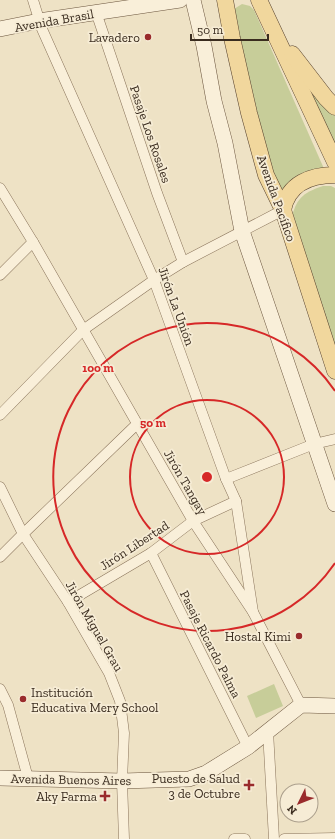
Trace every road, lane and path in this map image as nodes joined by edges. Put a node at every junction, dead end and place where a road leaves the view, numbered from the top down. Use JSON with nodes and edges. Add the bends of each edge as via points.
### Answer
{"nodes":[{"id":1,"x":33,"y":0,"type":"edge"},
{"id":2,"x":180,"y":0,"type":"edge"},
{"id":3,"x":193,"y":0,"type":"edge"},
{"id":4,"x":224,"y":0,"type":"edge"},
{"id":5,"x":259,"y":0,"type":"edge"},
{"id":6,"x":96,"y":12,"type":"junction"},
{"id":7,"x":39,"y":21,"type":"junction"},
{"id":8,"x":0,"y":30,"type":"edge"},
{"id":9,"x":275,"y":32,"type":"junction"},
{"id":10,"x":335,"y":107,"type":"edge"},
{"id":11,"x":335,"y":162,"type":"edge"},
{"id":12,"x":335,"y":175,"type":"edge"},
{"id":13,"x":0,"y":188,"type":"edge"},
{"id":14,"x":283,"y":210,"type":"junction"},
{"id":15,"x":242,"y":231,"type":"junction"},
{"id":16,"x":33,"y":242,"type":"junction"},
{"id":17,"x":183,"y":262,"type":"junction"},
{"id":18,"x":0,"y":275,"type":"edge"},
{"id":19,"x":154,"y":280,"type":"junction"},
{"id":20,"x":83,"y":330,"type":"junction"},
{"id":21,"x":335,"y":371,"type":"edge"},
{"id":22,"x":0,"y":415,"type":"edge"},
{"id":23,"x":137,"y":424,"type":"junction"},
{"id":24,"x":335,"y":439,"type":"edge"},
{"id":25,"x":314,"y":444,"type":"junction"},
{"id":26,"x":226,"y":479,"type":"junction"},
{"id":27,"x":0,"y":487,"type":"edge"},
{"id":28,"x":236,"y":501,"type":"junction"},
{"id":29,"x":335,"y":504,"type":"edge"},
{"id":30,"x":193,"y":521,"type":"junction"},
{"id":31,"x":23,"y":534,"type":"junction"},
{"id":32,"x":151,"y":553,"type":"junction"},
{"id":33,"x":0,"y":557,"type":"edge"},
{"id":34,"x":68,"y":602,"type":"junction"},
{"id":35,"x":252,"y":612,"type":"junction"},
{"id":36,"x":0,"y":689,"type":"edge"},
{"id":37,"x":301,"y":705,"type":"junction"},
{"id":38,"x":335,"y":706,"type":"edge"},
{"id":39,"x":268,"y":731,"type":"junction"},
{"id":40,"x":248,"y":747,"type":"junction"},
{"id":41,"x":0,"y":778,"type":"edge"},
{"id":42,"x":28,"y":778,"type":"junction"},
{"id":43,"x":122,"y":781,"type":"junction"},
{"id":44,"x":335,"y":838,"type":"edge"},
{"id":45,"x":124,"y":839,"type":"edge"},
{"id":46,"x":234,"y":839,"type":"edge"},
{"id":47,"x":245,"y":839,"type":"edge"},
{"id":48,"x":274,"y":839,"type":"edge"},
{"id":49,"x":284,"y":839,"type":"edge"}],
"edges":[{"from":1,"to":7,"type":"street","name":"Jirón La Unión"},
{"from":2,"to":6,"type":"main road","name":"Avenida Brasil"},
{"from":3,"to":15,"type":"main road"},
{"from":4,"to":14,"type":"main road","name":"Avenida Pacífico","via":[[266,175]]},
{"from":5,"to":9,"type":"main road"},
{"from":6,"to":7,"type":"main road","name":"Avenida Brasil"},
{"from":6,"to":17,"type":"street","name":"Pasaje Los Rosales"},
{"from":7,"to":8,"type":"main road","name":"Avenida Brasil"},
{"from":7,"to":19,"type":"street","name":"Jirón La Unión"},
{"from":9,"to":10,"type":"main road"},
{"from":9,"to":11,"type":"main road"},
{"from":12,"to":14,"type":"main road","via":[[312,177],[301,182],[284,204]]},
{"from":13,"to":16,"type":"street","name":"Jirón Tangay"},
{"from":14,"to":15,"type":"street"},
{"from":14,"to":21,"type":"main road","name":"Avenida Pacífico"},
{"from":15,"to":17,"type":"street"},
{"from":15,"to":25,"type":"main road"},
{"from":16,"to":18,"type":"street"},
{"from":16,"to":20,"type":"street","name":"Jirón Tangay"},
{"from":17,"to":19,"type":"street"},
{"from":19,"to":20,"type":"street"},
{"from":19,"to":26,"type":"street","name":"Jirón La Unión"},
{"from":20,"to":22,"type":"street"},
{"from":20,"to":23,"type":"street","name":"Jirón Tangay"},
{"from":23,"to":30,"type":"street","name":"Jirón Tangay"},
{"from":23,"to":31,"type":"street"},
{"from":24,"to":25,"type":"street"},
{"from":25,"to":26,"type":"street"},
{"from":25,"to":29,"type":"main road"},
{"from":26,"to":28,"type":"street","name":"Jirón La Unión"},
{"from":27,"to":31,"type":"street","name":"Jirón Miguel Grau"},
{"from":28,"to":30,"type":"street","name":"Jirón Libertad"},
{"from":28,"to":35,"type":"street","name":"Jirón La Unión"},
{"from":30,"to":32,"type":"street","name":"Jirón Libertad"},
{"from":30,"to":35,"type":"street","name":"Jirón Tangay"},
{"from":31,"to":33,"type":"street"},
{"from":31,"to":34,"type":"street","name":"Jirón Miguel Grau"},
{"from":32,"to":34,"type":"street","name":"Jirón Libertad"},
{"from":32,"to":40,"type":"street","name":"Pasaje Ricardo Palma"},
{"from":34,"to":43,"type":"street","name":"Jirón Miguel Grau","via":[[109,673],[120,701],[124,733]]},
{"from":35,"to":37,"type":"street","name":"Jirón Tangay"},
{"from":36,"to":42,"type":"street","via":[[8,705]]},
{"from":37,"to":38,"type":"main road"},
{"from":37,"to":39,"type":"main road","name":"Avenida Buenos Aires"},
{"from":39,"to":40,"type":"main road","name":"Avenida Buenos Aires"},
{"from":39,"to":48,"type":"street"},
{"from":40,"to":43,"type":"main road","name":"Avenida Buenos Aires","via":[[206,773],[189,779]]},
{"from":41,"to":42,"type":"main road","name":"Avenida Buenos Aires"},
{"from":42,"to":43,"type":"main road","name":"Avenida Buenos Aires"},
{"from":43,"to":45,"type":"street","name":"Jirón Miguel Grau"},
{"from":44,"to":49,"type":"street"},
{"from":46,"to":47,"type":"street"}]}
